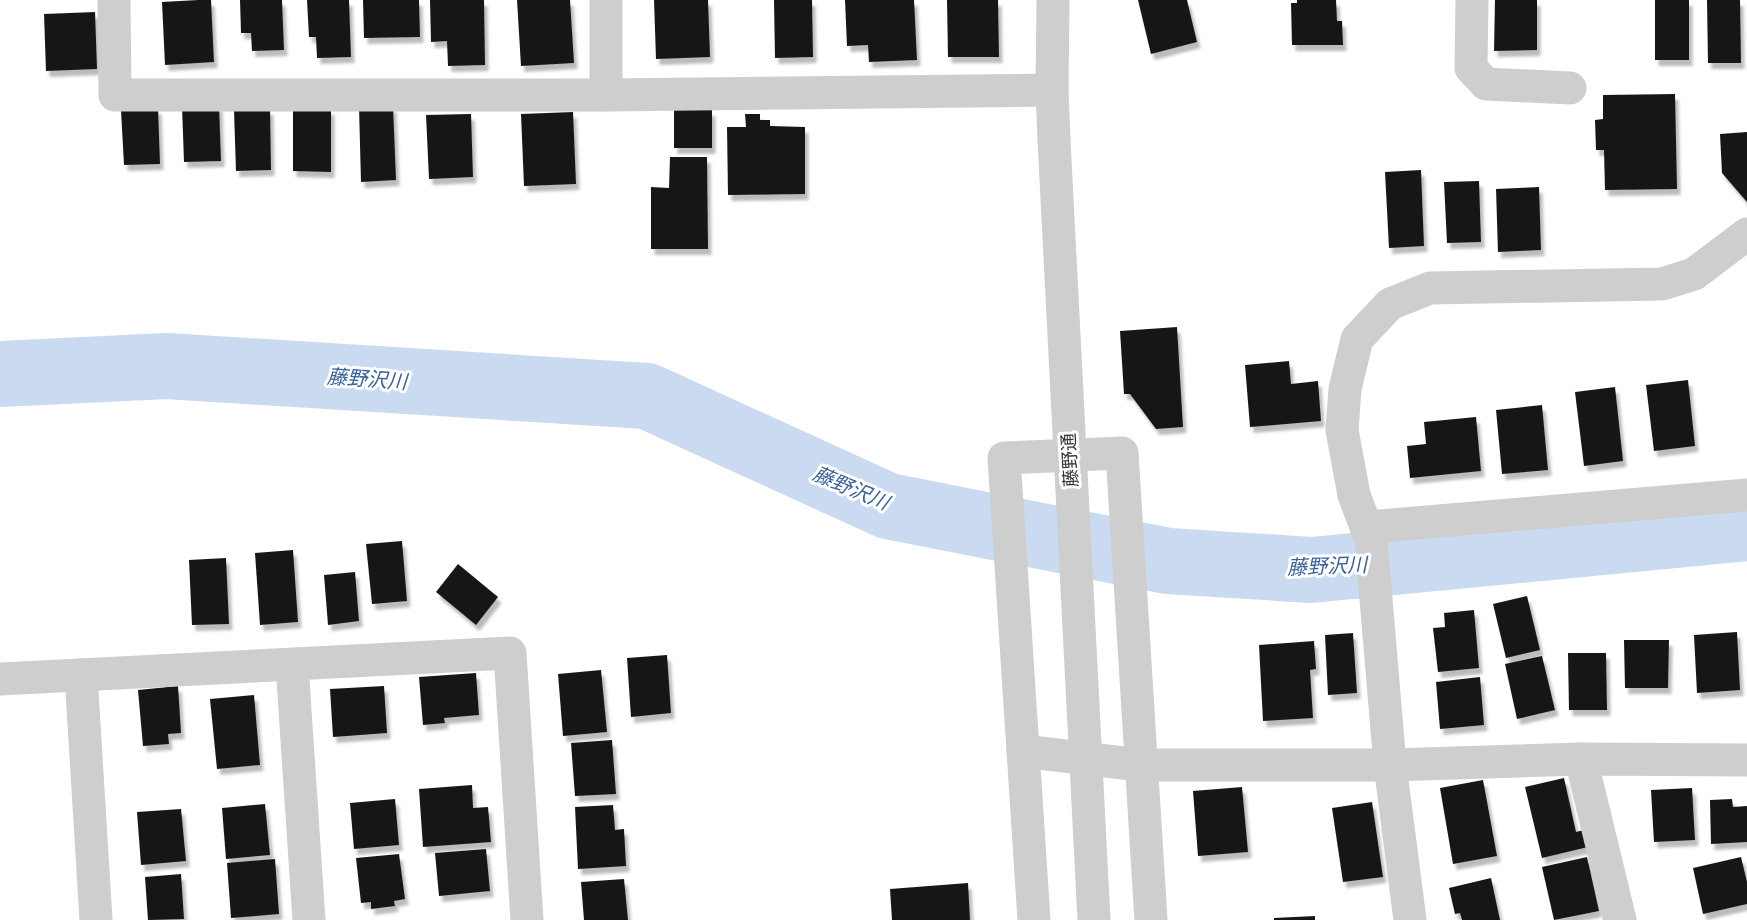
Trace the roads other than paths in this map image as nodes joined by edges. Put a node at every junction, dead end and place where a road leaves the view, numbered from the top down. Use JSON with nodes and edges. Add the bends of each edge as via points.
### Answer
{"nodes":[{"id":1,"x":114,"y":0,"type":"edge"},
{"id":2,"x":606,"y":0,"type":"edge"},
{"id":3,"x":1053,"y":0,"type":"edge"},
{"id":4,"x":1472,"y":0,"type":"edge"},
{"id":5,"x":1570,"y":88,"type":"dead end"},
{"id":6,"x":1052,"y":90,"type":"junction"},
{"id":7,"x":606,"y":95,"type":"junction"},
{"id":8,"x":1747,"y":234,"type":"edge"},
{"id":9,"x":1747,"y":495,"type":"edge"},
{"id":10,"x":1370,"y":533,"type":"junction"},
{"id":11,"x":291,"y":664,"type":"junction"},
{"id":12,"x":81,"y":675,"type":"junction"},
{"id":13,"x":0,"y":679,"type":"edge"},
{"id":14,"x":1023,"y":751,"type":"junction"},
{"id":15,"x":1581,"y":759,"type":"junction"},
{"id":16,"x":1747,"y":760,"type":"edge"},
{"id":17,"x":1140,"y":765,"type":"junction"},
{"id":18,"x":1390,"y":765,"type":"junction"},
{"id":19,"x":96,"y":920,"type":"edge"},
{"id":20,"x":309,"y":920,"type":"edge"},
{"id":21,"x":527,"y":920,"type":"edge"},
{"id":22,"x":1034,"y":920,"type":"edge"},
{"id":23,"x":1094,"y":920,"type":"edge"},
{"id":24,"x":1151,"y":920,"type":"edge"},
{"id":25,"x":1410,"y":920,"type":"edge"},
{"id":26,"x":1620,"y":920,"type":"edge"}],
"edges":[{"from":1,"to":7,"type":"street","via":[[116,95]]},
{"from":2,"to":7,"type":"street"},
{"from":3,"to":6,"type":"street","name":"藤野通"},
{"from":4,"to":5,"type":"street","via":[[1471,68],[1486,84]]},
{"from":6,"to":7,"type":"street"},
{"from":6,"to":23,"type":"street","name":"藤野通","bridge":true},
{"from":8,"to":10,"type":"street","via":[[1694,274],[1662,284],[1430,288],[1390,304],[1357,339],[1345,389],[1342,430],[1354,495]]},
{"from":9,"to":10,"type":"street"},
{"from":10,"to":18,"type":"street"},
{"from":11,"to":12,"type":"street"},
{"from":11,"to":20,"type":"street"},
{"from":11,"to":21,"type":"street","via":[[510,654]]},
{"from":12,"to":13,"type":"street"},
{"from":12,"to":19,"type":"street"},
{"from":14,"to":17,"type":"street"},
{"from":14,"to":17,"type":"street","via":[[1004,458],[1122,453]]},
{"from":14,"to":22,"type":"street"},
{"from":15,"to":16,"type":"street"},
{"from":15,"to":18,"type":"street"},
{"from":15,"to":26,"type":"street"},
{"from":17,"to":18,"type":"street"},
{"from":17,"to":24,"type":"street"},
{"from":18,"to":25,"type":"street"}]}
